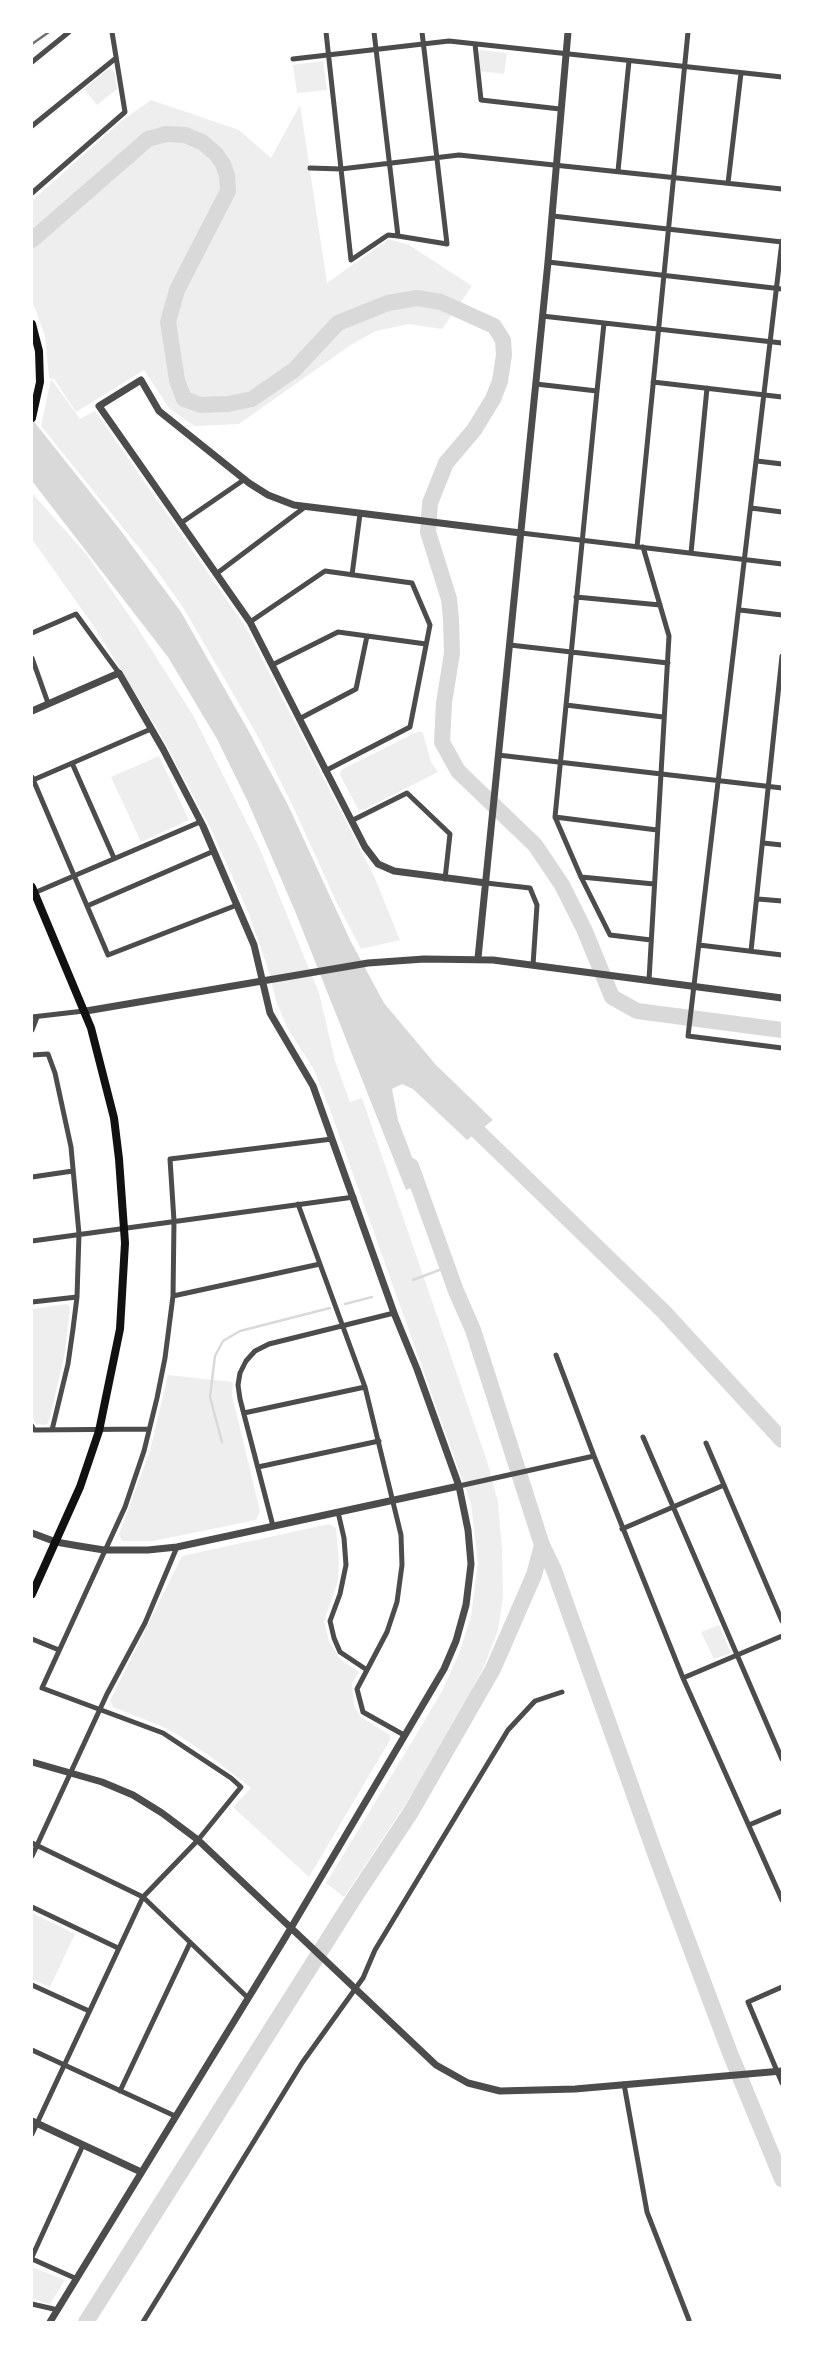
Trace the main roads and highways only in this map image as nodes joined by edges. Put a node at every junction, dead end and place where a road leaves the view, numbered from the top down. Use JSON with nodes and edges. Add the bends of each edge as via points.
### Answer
{"nodes":[{"id":1,"x":32,"y":324,"type":"edge"},
{"id":2,"x":32,"y":418,"type":"edge"},
{"id":3,"x":32,"y":892,"type":"edge"},
{"id":4,"x":32,"y":1594,"type":"edge"}],
"edges":[{"from":1,"to":2,"type":"main road","via":[[40,382]]},
{"from":3,"to":4,"type":"main road","via":[[86,1011],[114,1118],[125,1228],[120,1329],[99,1431],[80,1487]]}]}
